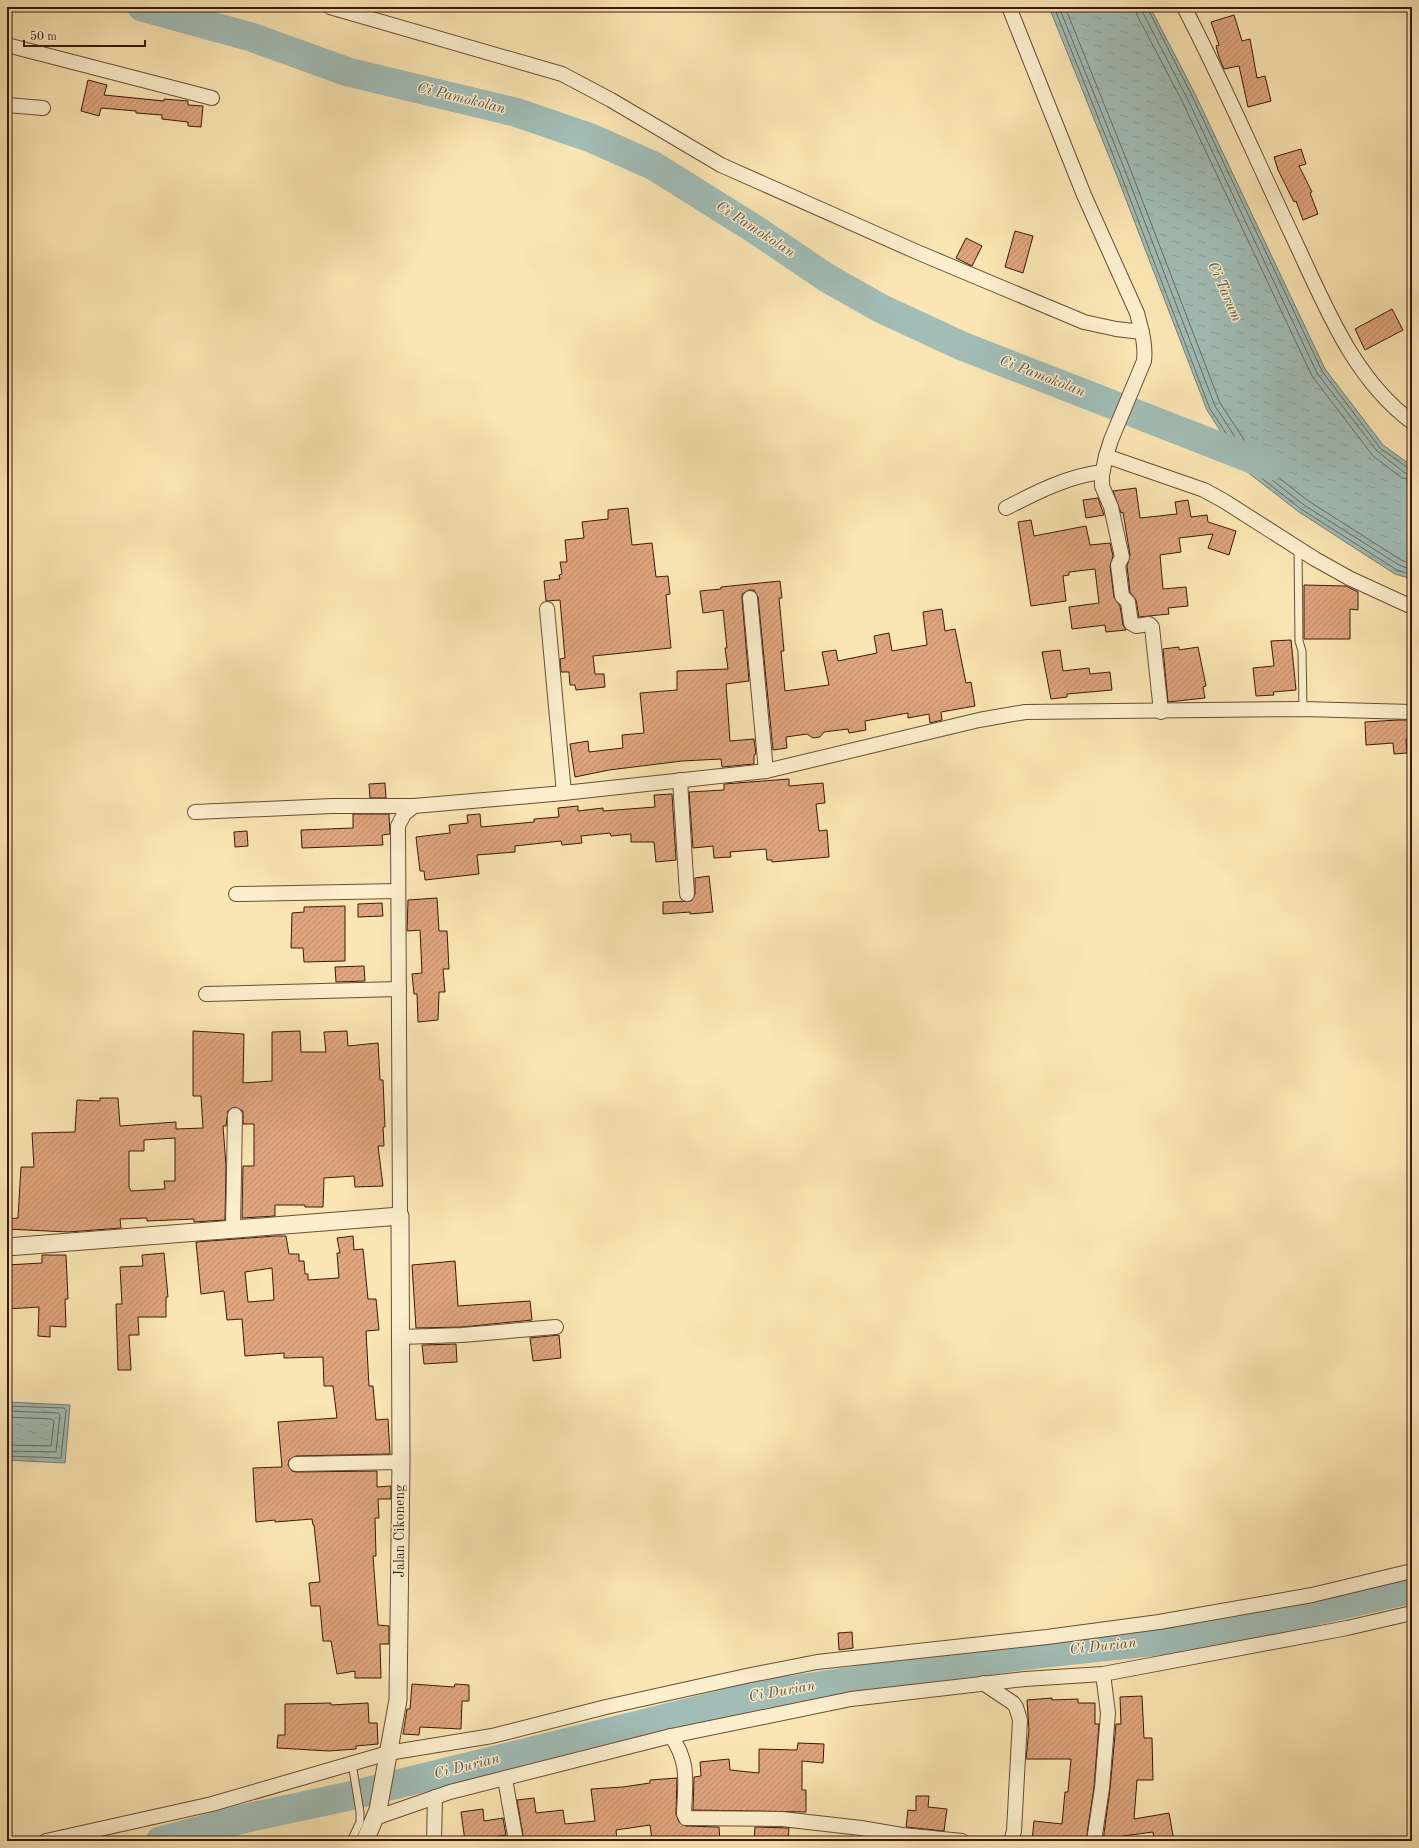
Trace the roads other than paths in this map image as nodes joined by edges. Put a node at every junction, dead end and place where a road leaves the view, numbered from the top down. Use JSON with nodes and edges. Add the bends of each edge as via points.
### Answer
{"nodes":[{"id":1,"x":330,"y":7,"type":"edge"},
{"id":2,"x":1009,"y":7,"type":"edge"},
{"id":3,"x":1184,"y":7,"type":"edge"},
{"id":4,"x":7,"y":45,"type":"edge"},
{"id":5,"x":212,"y":98,"type":"dead end"},
{"id":6,"x":7,"y":105,"type":"edge"},
{"id":7,"x":44,"y":108,"type":"dead end"},
{"id":8,"x":1142,"y":332,"type":"junction"},
{"id":9,"x":1412,"y":422,"type":"edge"},
{"id":10,"x":1106,"y":456,"type":"junction"},
{"id":11,"x":1102,"y":472,"type":"junction"},
{"id":12,"x":1006,"y":508,"type":"dead end"},
{"id":13,"x":1298,"y":549,"type":"junction"},
{"id":14,"x":750,"y":598,"type":"dead end"},
{"id":15,"x":1412,"y":607,"type":"edge"},
{"id":16,"x":547,"y":609,"type":"dead end"},
{"id":17,"x":1303,"y":709,"type":"junction"},
{"id":18,"x":1161,"y":712,"type":"junction"},
{"id":19,"x":1412,"y":712,"type":"edge"},
{"id":20,"x":766,"y":771,"type":"junction"},
{"id":21,"x":680,"y":780,"type":"junction"},
{"id":22,"x":564,"y":793,"type":"junction"},
{"id":23,"x":414,"y":806,"type":"junction"},
{"id":24,"x":195,"y":812,"type":"dead end"},
{"id":25,"x":398,"y":891,"type":"junction"},
{"id":26,"x":236,"y":894,"type":"dead end"},
{"id":27,"x":687,"y":894,"type":"dead end"},
{"id":28,"x":399,"y":989,"type":"junction"},
{"id":29,"x":206,"y":994,"type":"dead end"},
{"id":30,"x":235,"y":1115,"type":"dead end"},
{"id":31,"x":400,"y":1216,"type":"junction"},
{"id":32,"x":233,"y":1228,"type":"junction"},
{"id":33,"x":7,"y":1247,"type":"edge"},
{"id":34,"x":556,"y":1326,"type":"dead end"},
{"id":35,"x":400,"y":1337,"type":"junction"},
{"id":36,"x":401,"y":1462,"type":"junction"},
{"id":37,"x":296,"y":1464,"type":"dead end"},
{"id":38,"x":1412,"y":1571,"type":"edge"},
{"id":39,"x":1412,"y":1613,"type":"edge"},
{"id":40,"x":1103,"y":1674,"type":"junction"},
{"id":41,"x":983,"y":1683,"type":"junction"},
{"id":42,"x":671,"y":1736,"type":"junction"},
{"id":43,"x":387,"y":1757,"type":"junction"},
{"id":44,"x":353,"y":1769,"type":"junction"},
{"id":45,"x":505,"y":1779,"type":"junction"},
{"id":46,"x":435,"y":1797,"type":"junction"},
{"id":47,"x":371,"y":1813,"type":"junction"},
{"id":48,"x":46,"y":1841,"type":"edge"},
{"id":49,"x":351,"y":1841,"type":"edge"},
{"id":50,"x":365,"y":1841,"type":"edge"},
{"id":51,"x":434,"y":1841,"type":"edge"},
{"id":52,"x":516,"y":1841,"type":"edge"},
{"id":53,"x":962,"y":1841,"type":"edge"},
{"id":54,"x":1011,"y":1841,"type":"edge"},
{"id":55,"x":1094,"y":1841,"type":"edge"}],
"edges":[{"from":1,"to":8,"type":"street","via":[[562,74],[612,100],[722,165],[910,249],[1084,322]]},
{"from":2,"to":8,"type":"street","via":[[1084,195],[1137,313]]},
{"from":3,"to":9,"type":"street","via":[[1210,56],[1335,324],[1368,378],[1385,399]]},
{"from":4,"to":5,"type":"street"},
{"from":6,"to":7,"type":"street"},
{"from":8,"to":10,"type":"street","via":[[1146,349],[1144,361]]},
{"from":10,"to":11,"type":"street"},
{"from":10,"to":13,"type":"street","via":[[1204,490]]},
{"from":11,"to":12,"type":"street","via":[[1061,482]]},
{"from":11,"to":18,"type":"street","via":[[1102,486],[1111,507],[1122,557],[1118,565],[1122,596],[1128,602],[1131,624],[1149,624],[1152,627]]},
{"from":13,"to":15,"type":"street","via":[[1349,578]]},
{"from":13,"to":17,"type":"lane"},
{"from":14,"to":20,"type":"street"},
{"from":16,"to":22,"type":"street"},
{"from":17,"to":18,"type":"street"},
{"from":17,"to":19,"type":"street"},
{"from":18,"to":20,"type":"street","via":[[1025,712],[971,721]]},
{"from":20,"to":21,"type":"street"},
{"from":21,"to":22,"type":"street"},
{"from":21,"to":27,"type":"street"},
{"from":22,"to":23,"type":"street"},
{"from":23,"to":24,"type":"street","via":[[332,806]]},
{"from":23,"to":25,"type":"street","via":[[404,814],[398,826]]},
{"from":25,"to":26,"type":"street"},
{"from":25,"to":28,"type":"street"},
{"from":28,"to":29,"type":"street"},
{"from":28,"to":31,"type":"street"},
{"from":30,"to":32,"type":"street"},
{"from":31,"to":32,"type":"street"},
{"from":31,"to":35,"type":"street","name":"Jalan Cikoneng"},
{"from":32,"to":33,"type":"street"},
{"from":34,"to":35,"type":"street","via":[[462,1335]]},
{"from":35,"to":36,"type":"street","name":"Jalan Cikoneng"},
{"from":36,"to":37,"type":"street"},
{"from":36,"to":43,"type":"street","name":"Jalan Cikoneng","via":[[398,1700]]},
{"from":38,"to":43,"type":"street","via":[[1312,1595],[1159,1622],[817,1662],[606,1707],[492,1736]]},
{"from":39,"to":40,"type":"street","via":[[1347,1628]]},
{"from":40,"to":41,"type":"street"},
{"from":40,"to":55,"type":"street","via":[[1108,1713],[1102,1788]]},
{"from":41,"to":42,"type":"street","via":[[851,1699]]},
{"from":41,"to":54,"type":"street","via":[[1013,1703],[1020,1720],[1014,1831]]},
{"from":42,"to":45,"type":"street"},
{"from":42,"to":53,"type":"street","via":[[685,1763],[686,1818],[782,1819]]},
{"from":43,"to":44,"type":"street"},
{"from":43,"to":47,"type":"street","name":"Jalan Cikoneng"},
{"from":44,"to":47,"type":"lane"},
{"from":44,"to":48,"type":"street"},
{"from":45,"to":46,"type":"street"},
{"from":45,"to":52,"type":"street"},
{"from":46,"to":47,"type":"street"},
{"from":46,"to":51,"type":"street"},
{"from":47,"to":49,"type":"lane","via":[[360,1822]]},
{"from":47,"to":50,"type":"street","name":"Jalan Cikoneng"}]}
